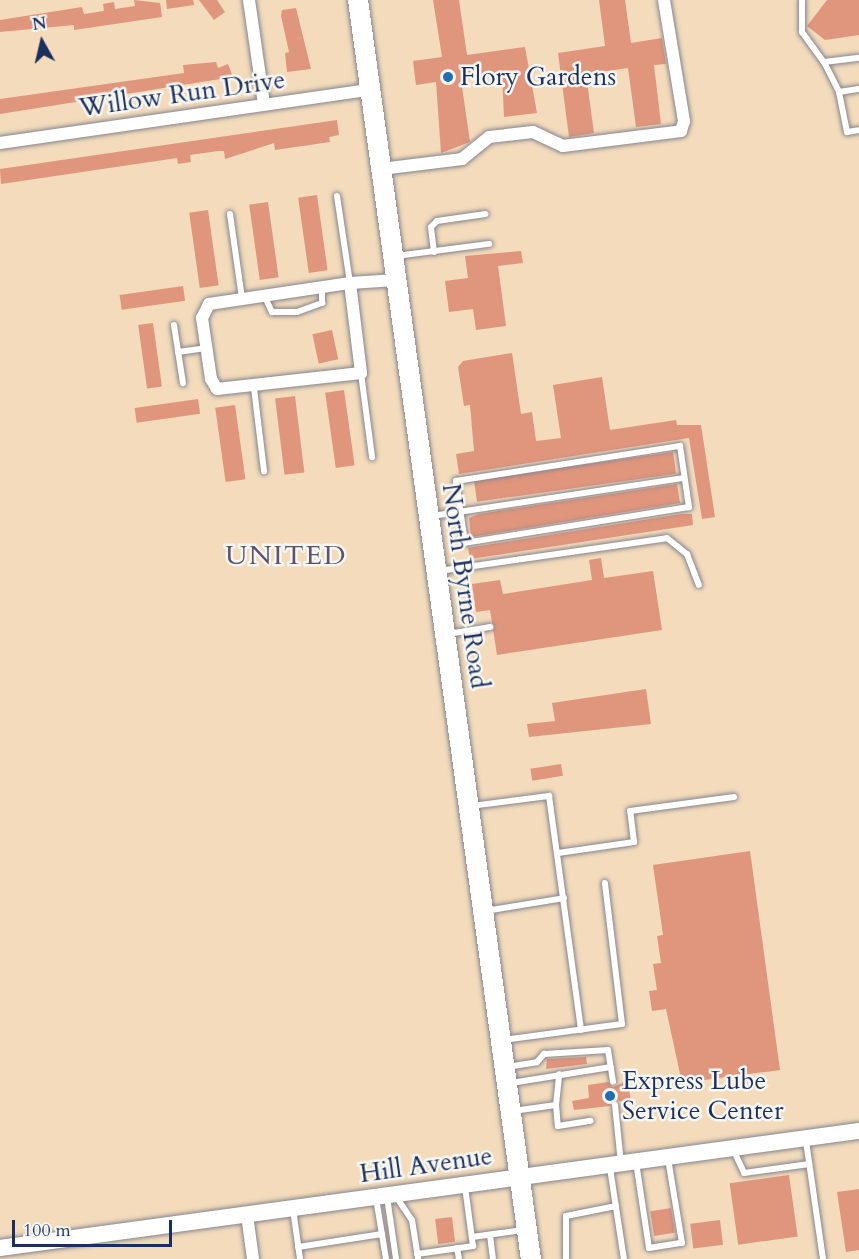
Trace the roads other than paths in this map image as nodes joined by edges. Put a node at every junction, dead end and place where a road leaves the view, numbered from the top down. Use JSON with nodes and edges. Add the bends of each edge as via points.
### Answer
{"nodes":[{"id":1,"x":249,"y":0,"type":"edge"},
{"id":2,"x":358,"y":0,"type":"edge"},
{"id":3,"x":664,"y":0,"type":"edge"},
{"id":4,"x":802,"y":0,"type":"edge"},
{"id":5,"x":859,"y":58,"type":"edge"},
{"id":6,"x":824,"y":62,"type":"junction"},
{"id":7,"x":859,"y":89,"type":"edge"},
{"id":8,"x":370,"y":90,"type":"junction"},
{"id":9,"x":839,"y":92,"type":"junction"},
{"id":10,"x":264,"y":104,"type":"junction"},
{"id":11,"x":859,"y":130,"type":"edge"},
{"id":12,"x":0,"y":143,"type":"edge"},
{"id":13,"x":381,"y":169,"type":"junction"},
{"id":14,"x":337,"y":196,"type":"dead end"},
{"id":15,"x":230,"y":214,"type":"dead end"},
{"id":16,"x":485,"y":214,"type":"dead end"},
{"id":17,"x":489,"y":244,"type":"dead end"},
{"id":18,"x":434,"y":252,"type":"junction"},
{"id":19,"x":393,"y":257,"type":"junction"},
{"id":20,"x":396,"y":280,"type":"junction"},
{"id":21,"x":350,"y":283,"type":"junction"},
{"id":22,"x":322,"y":286,"type":"junction"},
{"id":23,"x":264,"y":294,"type":"junction"},
{"id":24,"x":242,"y":298,"type":"junction"},
{"id":25,"x":174,"y":325,"type":"dead end"},
{"id":26,"x":206,"y":348,"type":"junction"},
{"id":27,"x":178,"y":352,"type":"junction"},
{"id":28,"x":361,"y":373,"type":"junction"},
{"id":29,"x":183,"y":383,"type":"dead end"},
{"id":30,"x":254,"y":388,"type":"junction"},
{"id":31,"x":372,"y":457,"type":"dead end"},
{"id":32,"x":264,"y":471,"type":"dead end"},
{"id":33,"x":684,"y":477,"type":"junction"},
{"id":34,"x":461,"y":513,"type":"junction"},
{"id":35,"x":428,"y":517,"type":"junction"},
{"id":36,"x":435,"y":572,"type":"junction"},
{"id":37,"x":699,"y":585,"type":"dead end"},
{"id":38,"x":490,"y":627,"type":"dead end"},
{"id":39,"x":444,"y":635,"type":"junction"},
{"id":40,"x":734,"y":797,"type":"dead end"},
{"id":41,"x":467,"y":807,"type":"junction"},
{"id":42,"x":558,"y":853,"type":"junction"},
{"id":43,"x":605,"y":884,"type":"dead end"},
{"id":44,"x":564,"y":898,"type":"junction"},
{"id":45,"x":482,"y":911,"type":"junction"},
{"id":46,"x":581,"y":1030,"type":"junction"},
{"id":47,"x":499,"y":1040,"type":"junction"},
{"id":48,"x":611,"y":1067,"type":"junction"},
{"id":49,"x":559,"y":1074,"type":"junction"},
{"id":50,"x":504,"y":1075,"type":"junction"},
{"id":51,"x":613,"y":1082,"type":"dead end"},
{"id":52,"x":555,"y":1105,"type":"junction"},
{"id":53,"x":615,"y":1105,"type":"dead end"},
{"id":54,"x":509,"y":1112,"type":"junction"},
{"id":55,"x":591,"y":1121,"type":"dead end"},
{"id":56,"x":859,"y":1131,"type":"edge"},
{"id":57,"x":805,"y":1139,"type":"junction"},
{"id":58,"x":733,"y":1149,"type":"junction"},
{"id":59,"x":668,"y":1158,"type":"junction"},
{"id":60,"x":622,"y":1164,"type":"junction"},
{"id":61,"x":809,"y":1164,"type":"junction"},
{"id":62,"x":519,"y":1178,"type":"junction"},
{"id":63,"x":464,"y":1185,"type":"junction"},
{"id":64,"x":386,"y":1196,"type":"junction"},
{"id":65,"x":616,"y":1206,"type":"junction"},
{"id":66,"x":293,"y":1208,"type":"junction"},
{"id":67,"x":247,"y":1215,"type":"junction"},
{"id":68,"x":526,"y":1230,"type":"junction"},
{"id":69,"x":382,"y":1234,"type":"junction"},
{"id":70,"x":490,"y":1234,"type":"junction"},
{"id":71,"x":472,"y":1237,"type":"junction"},
{"id":72,"x":298,"y":1247,"type":"junction"},
{"id":73,"x":0,"y":1248,"type":"edge"},
{"id":74,"x":457,"y":1248,"type":"junction"},
{"id":75,"x":418,"y":1256,"type":"edge"},
{"id":76,"x":253,"y":1259,"type":"edge"},
{"id":77,"x":300,"y":1259,"type":"edge"},
{"id":78,"x":386,"y":1259,"type":"edge"},
{"id":79,"x":396,"y":1259,"type":"edge"},
{"id":80,"x":459,"y":1259,"type":"edge"},
{"id":81,"x":493,"y":1259,"type":"edge"},
{"id":82,"x":531,"y":1259,"type":"edge"},
{"id":83,"x":566,"y":1259,"type":"edge"},
{"id":84,"x":624,"y":1259,"type":"edge"},
{"id":85,"x":823,"y":1259,"type":"edge"}],
"edges":[{"from":1,"to":10,"type":"street"},
{"from":2,"to":8,"type":"main road","name":"North Byrne Road"},
{"from":3,"to":13,"type":"street","via":[[681,131],[563,146],[532,132],[489,136],[462,159]]},
{"from":4,"to":6,"type":"lane","via":[[801,32]]},
{"from":5,"to":6,"type":"lane"},
{"from":6,"to":9,"type":"lane"},
{"from":7,"to":9,"type":"lane"},
{"from":8,"to":10,"type":"street","name":"Willow Run Drive"},
{"from":8,"to":13,"type":"main road","name":"North Byrne Road"},
{"from":9,"to":11,"type":"lane","via":[[847,132]]},
{"from":10,"to":12,"type":"street","name":"Willow Run Drive"},
{"from":13,"to":19,"type":"main road","name":"North Byrne Road"},
{"from":14,"to":21,"type":"lane"},
{"from":15,"to":24,"type":"lane"},
{"from":16,"to":18,"type":"lane","via":[[437,221],[430,227]]},
{"from":17,"to":18,"type":"lane"},
{"from":18,"to":19,"type":"lane"},
{"from":19,"to":20,"type":"main road","name":"North Byrne Road"},
{"from":20,"to":21,"type":"street"},
{"from":20,"to":35,"type":"main road","name":"North Byrne Road"},
{"from":21,"to":22,"type":"street"},
{"from":21,"to":28,"type":"street"},
{"from":22,"to":23,"type":"street"},
{"from":22,"to":23,"type":"lane","via":[[322,303],[297,312],[272,312]]},
{"from":23,"to":24,"type":"street"},
{"from":24,"to":26,"type":"street","via":[[217,301],[203,310]]},
{"from":25,"to":27,"type":"lane"},
{"from":26,"to":27,"type":"lane"},
{"from":26,"to":30,"type":"street","via":[[217,389]]},
{"from":27,"to":29,"type":"lane"},
{"from":28,"to":30,"type":"street"},
{"from":28,"to":31,"type":"lane"},
{"from":30,"to":32,"type":"lane"},
{"from":33,"to":34,"type":"lane"},
{"from":33,"to":34,"type":"lane","via":[[689,507],[465,543]]},
{"from":33,"to":34,"type":"lane","via":[[680,446],[456,481]]},
{"from":34,"to":35,"type":"lane"},
{"from":35,"to":36,"type":"main road","name":"North Byrne Road"},
{"from":36,"to":37,"type":"lane","via":[[667,538],[687,554]]},
{"from":36,"to":39,"type":"main road","name":"North Byrne Road"},
{"from":38,"to":39,"type":"lane"},
{"from":39,"to":41,"type":"main road","name":"North Byrne Road"},
{"from":40,"to":42,"type":"lane","via":[[630,811],[634,842]]},
{"from":41,"to":42,"type":"lane","via":[[549,796]]},
{"from":41,"to":45,"type":"main road","name":"North Byrne Road"},
{"from":42,"to":44,"type":"lane"},
{"from":43,"to":46,"type":"lane","via":[[622,1024]]},
{"from":44,"to":45,"type":"lane"},
{"from":44,"to":46,"type":"lane"},
{"from":45,"to":47,"type":"main road","name":"North Byrne Road"},
{"from":46,"to":47,"type":"lane"},
{"from":47,"to":50,"type":"main road","name":"North Byrne Road"},
{"from":48,"to":49,"type":"lane"},
{"from":48,"to":50,"type":"lane","via":[[608,1050],[590,1048]]},
{"from":48,"to":51,"type":"lane"},
{"from":49,"to":50,"type":"lane"},
{"from":49,"to":52,"type":"lane"},
{"from":50,"to":54,"type":"main road","name":"North Byrne Road"},
{"from":52,"to":54,"type":"lane"},
{"from":52,"to":55,"type":"lane","via":[[558,1126]]},
{"from":53,"to":60,"type":"lane"},
{"from":54,"to":62,"type":"main road","name":"North Byrne Road"},
{"from":56,"to":57,"type":"main road","name":"Hill Avenue"},
{"from":57,"to":58,"type":"main road","name":"Hill Avenue"},
{"from":57,"to":61,"type":"lane"},
{"from":58,"to":59,"type":"main road","name":"Hill Avenue"},
{"from":58,"to":61,"type":"lane","via":[[744,1173]]},
{"from":59,"to":60,"type":"main road","name":"Hill Avenue"},
{"from":59,"to":60,"type":"lane","via":[[682,1243],[650,1248]]},
{"from":60,"to":62,"type":"main road","name":"Hill Avenue"},
{"from":60,"to":65,"type":"lane"},
{"from":61,"to":85,"type":"lane"},
{"from":62,"to":63,"type":"main road","name":"Hill Avenue"},
{"from":62,"to":68,"type":"main road","name":"North Byrne Road"},
{"from":63,"to":64,"type":"main road","name":"Hill Avenue"},
{"from":63,"to":71,"type":"lane"},
{"from":64,"to":66,"type":"main road","name":"Hill Avenue"},
{"from":64,"to":69,"type":"lane"},
{"from":64,"to":75,"type":"lane","via":[[412,1220]]},
{"from":64,"to":79,"type":"lane"},
{"from":65,"to":83,"type":"lane","via":[[566,1216]]},
{"from":65,"to":84,"type":"lane"},
{"from":66,"to":67,"type":"main road","name":"Hill Avenue"},
{"from":66,"to":72,"type":"lane"},
{"from":67,"to":73,"type":"main road","name":"Hill Avenue"},
{"from":67,"to":76,"type":"street"},
{"from":68,"to":70,"type":"lane"},
{"from":68,"to":82,"type":"main road","name":"North Byrne Road"},
{"from":69,"to":72,"type":"lane"},
{"from":69,"to":78,"type":"lane"},
{"from":70,"to":71,"type":"lane"},
{"from":70,"to":81,"type":"lane"},
{"from":71,"to":74,"type":"lane","via":[[473,1246]]},
{"from":72,"to":77,"type":"lane"},
{"from":74,"to":75,"type":"lane"},
{"from":74,"to":80,"type":"lane"}]}
